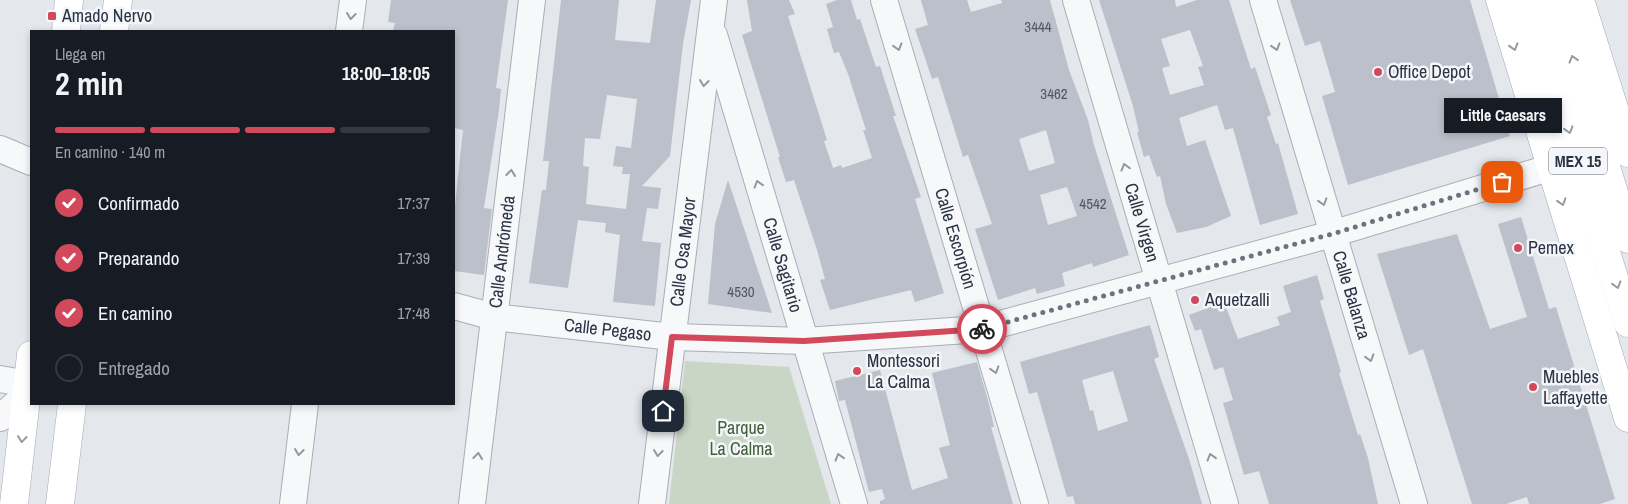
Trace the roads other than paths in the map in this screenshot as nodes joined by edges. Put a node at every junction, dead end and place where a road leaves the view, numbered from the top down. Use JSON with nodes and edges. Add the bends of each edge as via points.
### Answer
{"nodes":[{"id":1,"x":69,"y":0,"type":"edge"},
{"id":2,"x":118,"y":0,"type":"edge"},
{"id":3,"x":353,"y":0,"type":"edge"},
{"id":4,"x":532,"y":0,"type":"edge"},
{"id":5,"x":884,"y":0,"type":"edge"},
{"id":6,"x":1076,"y":0,"type":"edge"},
{"id":7,"x":1263,"y":0,"type":"edge"},
{"id":8,"x":1500,"y":0,"type":"edge"},
{"id":9,"x":1528,"y":0,"type":"edge"},
{"id":10,"x":1554,"y":0,"type":"edge"},
{"id":11,"x":1580,"y":0,"type":"edge"},
{"id":12,"x":712,"y":13,"type":"edge"},
{"id":13,"x":66,"y":30,"type":"edge"},
{"id":14,"x":114,"y":30,"type":"edge"},
{"id":15,"x":349,"y":30,"type":"edge"},
{"id":16,"x":0,"y":149,"type":"edge"},
{"id":17,"x":1628,"y":153,"type":"edge"},
{"id":18,"x":30,"y":162,"type":"edge"},
{"id":19,"x":1552,"y":167,"type":"junction"},
{"id":20,"x":1332,"y":234,"type":"junction"},
{"id":21,"x":1628,"y":239,"type":"edge"},
{"id":22,"x":1158,"y":281,"type":"junction"},
{"id":23,"x":1591,"y":296,"type":"junction"},
{"id":24,"x":455,"y":306,"type":"edge"},
{"id":25,"x":494,"y":317,"type":"junction"},
{"id":26,"x":1628,"y":323,"type":"edge"},
{"id":27,"x":982,"y":329,"type":"junction"},
{"id":28,"x":672,"y":337,"type":"junction"},
{"id":29,"x":804,"y":341,"type":"junction"},
{"id":30,"x":1628,"y":365,"type":"edge"},
{"id":31,"x":30,"y":367,"type":"edge"},
{"id":32,"x":0,"y":378,"type":"edge"},
{"id":33,"x":28,"y":389,"type":"junction"},
{"id":34,"x":72,"y":405,"type":"edge"},
{"id":35,"x":305,"y":405,"type":"edge"},
{"id":36,"x":0,"y":418,"type":"edge"},
{"id":37,"x":1628,"y":418,"type":"edge"},
{"id":38,"x":14,"y":504,"type":"edge"},
{"id":39,"x":60,"y":504,"type":"edge"},
{"id":40,"x":293,"y":504,"type":"edge"},
{"id":41,"x":472,"y":504,"type":"edge"},
{"id":42,"x":652,"y":504,"type":"edge"},
{"id":43,"x":854,"y":504,"type":"edge"},
{"id":44,"x":1036,"y":504,"type":"edge"},
{"id":45,"x":1225,"y":504,"type":"edge"},
{"id":46,"x":1414,"y":504,"type":"edge"}],
"edges":[{"from":1,"to":13,"type":"main road"},
{"from":2,"to":14,"type":"main road"},
{"from":3,"to":15,"type":"street","one_way":true},
{"from":25,"to":4,"type":"street","name":"Calle Andrómeda","one_way":true},
{"from":5,"to":27,"type":"street","name":"Calle Escorpión","one_way":true},
{"from":22,"to":6,"type":"street","name":"Calle Virgen","one_way":true},
{"from":7,"to":20,"type":"street","name":"Calle Balanza","one_way":true},
{"from":8,"to":19,"type":"main road","one_way":true},
{"from":9,"to":26,"type":"main road","number":"MEX 15","one_way":true},
{"from":21,"to":10,"type":"main road","number":"MEX 15","one_way":true},
{"from":11,"to":17,"type":"main road"},
{"from":12,"to":28,"type":"street","name":"Calle Osa Mayor","one_way":true},
{"from":29,"to":12,"type":"street","name":"Calle Sagitario","one_way":true},
{"from":16,"to":18,"type":"street"},
{"from":19,"to":20,"type":"street","name":"Calle Pegaso"},
{"from":19,"to":23,"type":"main road","one_way":true},
{"from":20,"to":22,"type":"street","name":"Calle Pegaso"},
{"from":20,"to":46,"type":"street","name":"Calle Balanza","one_way":true},
{"from":22,"to":27,"type":"street","name":"Calle Pegaso"},
{"from":45,"to":22,"type":"street","name":"Calle Virgen","one_way":true},
{"from":23,"to":30,"type":"main road"},
{"from":23,"to":37,"type":"main road"},
{"from":24,"to":25,"type":"street","name":"Calle Pegaso"},
{"from":25,"to":28,"type":"street","name":"Calle Pegaso"},
{"from":41,"to":25,"type":"street","name":"Calle Andrómeda","one_way":true},
{"from":27,"to":29,"type":"street","name":"Calle Pegaso"},
{"from":27,"to":44,"type":"street","name":"Calle Escorpión","one_way":true},
{"from":28,"to":29,"type":"street","name":"Calle Pegaso"},
{"from":28,"to":42,"type":"street","name":"Calle Osa Mayor","one_way":true},
{"from":43,"to":29,"type":"street","name":"Calle Sagitario","one_way":true},
{"from":31,"to":33,"type":"main road"},
{"from":32,"to":33,"type":"street"},
{"from":33,"to":36,"type":"street"},
{"from":33,"to":38,"type":"main road","one_way":true},
{"from":34,"to":39,"type":"main road"},
{"from":35,"to":40,"type":"street","one_way":true}]}
